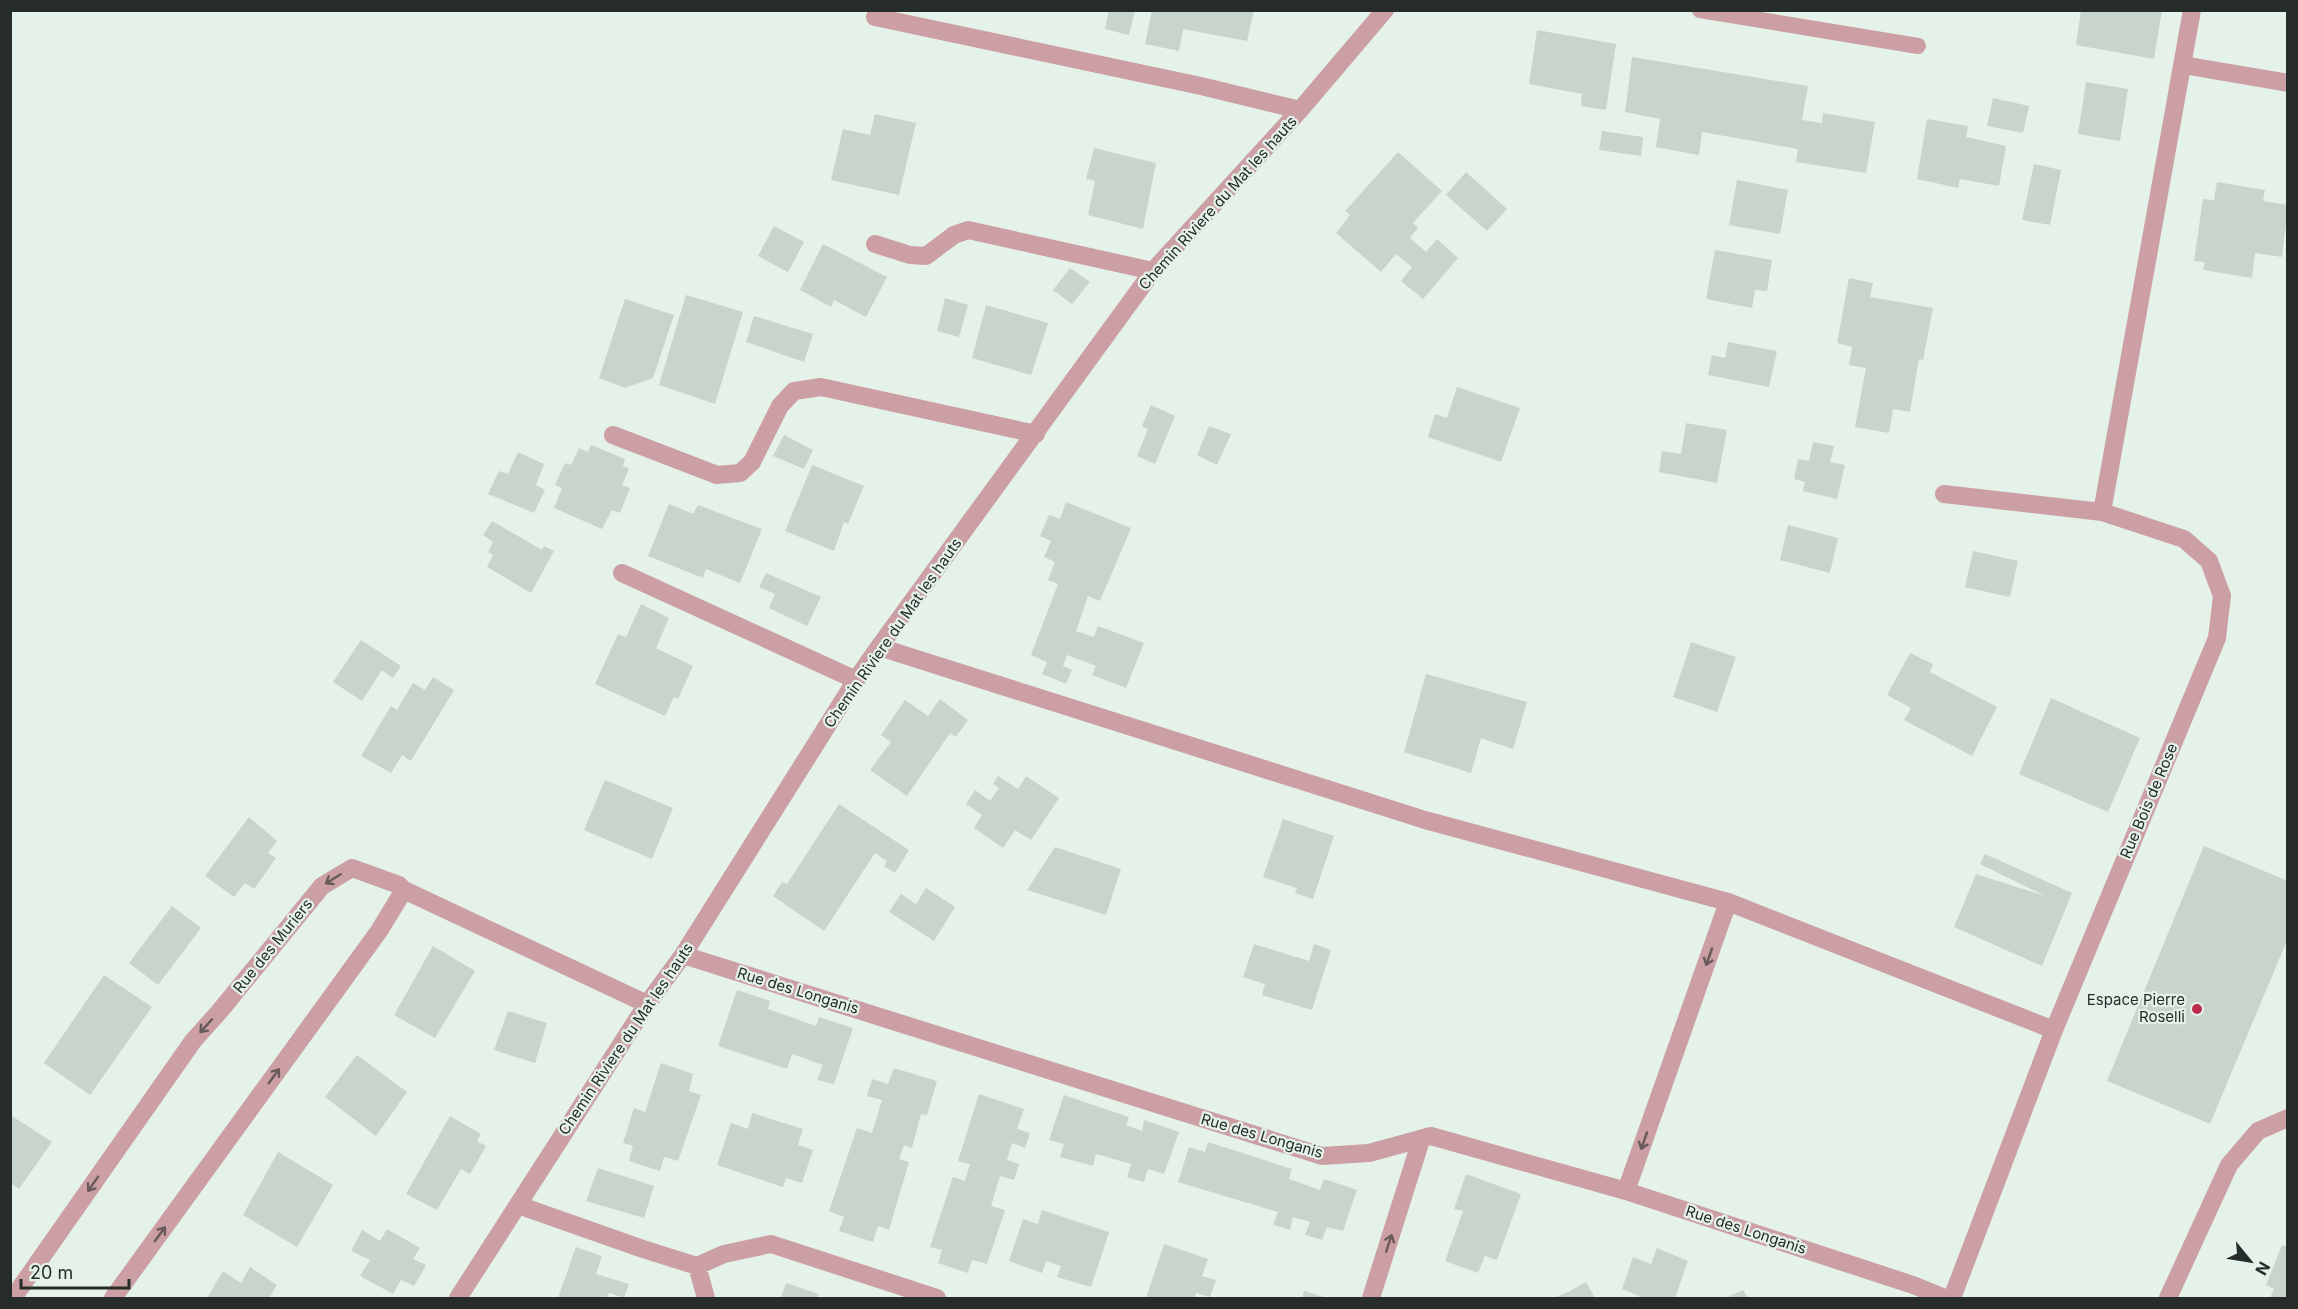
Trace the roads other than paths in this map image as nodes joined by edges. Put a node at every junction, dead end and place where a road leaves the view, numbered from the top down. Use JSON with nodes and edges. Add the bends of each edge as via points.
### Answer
{"nodes":[{"id":1,"x":1385,"y":10,"type":"edge"},
{"id":2,"x":1700,"y":10,"type":"edge"},
{"id":3,"x":2192,"y":10,"type":"edge"},
{"id":4,"x":875,"y":18,"type":"dead end"},
{"id":5,"x":1918,"y":46,"type":"dead end"},
{"id":6,"x":2183,"y":65,"type":"junction"},
{"id":7,"x":2288,"y":83,"type":"edge"},
{"id":8,"x":1300,"y":110,"type":"junction"},
{"id":9,"x":875,"y":244,"type":"dead end"},
{"id":10,"x":1153,"y":271,"type":"junction"},
{"id":11,"x":1035,"y":434,"type":"junction"},
{"id":12,"x":613,"y":435,"type":"dead end"},
{"id":13,"x":1944,"y":494,"type":"dead end"},
{"id":14,"x":2102,"y":512,"type":"junction"},
{"id":15,"x":622,"y":573,"type":"dead end"},
{"id":16,"x":879,"y":647,"type":"junction"},
{"id":17,"x":856,"y":680,"type":"junction"},
{"id":18,"x":404,"y":890,"type":"junction"},
{"id":19,"x":1728,"y":902,"type":"junction"},
{"id":20,"x":684,"y":955,"type":"junction"},
{"id":21,"x":647,"y":1004,"type":"junction"},
{"id":22,"x":2054,"y":1030,"type":"junction"},
{"id":23,"x":2288,"y":1118,"type":"edge"},
{"id":24,"x":1421,"y":1140,"type":"junction"},
{"id":25,"x":1626,"y":1191,"type":"junction"},
{"id":26,"x":518,"y":1205,"type":"junction"},
{"id":27,"x":697,"y":1266,"type":"junction"},
{"id":28,"x":13,"y":1299,"type":"edge"},
{"id":29,"x":113,"y":1299,"type":"edge"},
{"id":30,"x":458,"y":1299,"type":"edge"},
{"id":31,"x":706,"y":1299,"type":"edge"},
{"id":32,"x":937,"y":1299,"type":"edge"},
{"id":33,"x":1371,"y":1299,"type":"edge"},
{"id":34,"x":1945,"y":1299,"type":"edge"},
{"id":35,"x":1952,"y":1299,"type":"edge"},
{"id":36,"x":2168,"y":1299,"type":"edge"}],
"edges":[{"from":1,"to":8,"type":"street","name":"Chemin Riviere du Mat les hauts"},
{"from":2,"to":5,"type":"lane"},
{"from":3,"to":6,"type":"street"},
{"from":4,"to":8,"type":"street"},
{"from":6,"to":7,"type":"street"},
{"from":6,"to":14,"type":"street"},
{"from":8,"to":10,"type":"street","name":"Chemin Riviere du Mat les hauts"},
{"from":9,"to":10,"type":"street","via":[[926,256],[954,235],[968,230]]},
{"from":10,"to":11,"type":"street","name":"Chemin Riviere du Mat les hauts"},
{"from":11,"to":12,"type":"street","via":[[821,387],[794,391],[780,406],[752,462],[740,473],[717,475]]},
{"from":11,"to":16,"type":"street","name":"Chemin Riviere du Mat les hauts"},
{"from":13,"to":14,"type":"street","name":"Rue Bois de Rose"},
{"from":14,"to":22,"type":"street","name":"Rue Bois de Rose","via":[[2184,539],[2209,561],[2222,596],[2217,638]]},
{"from":15,"to":17,"type":"street"},
{"from":16,"to":17,"type":"street","name":"Chemin Riviere du Mat les hauts"},
{"from":16,"to":19,"type":"street","via":[[1425,820]]},
{"from":17,"to":20,"type":"street","name":"Chemin Riviere du Mat les hauts"},
{"from":18,"to":21,"type":"street","name":"Rue des Muriers"},
{"from":18,"to":28,"type":"street","name":"Rue des Muriers","one_way":true,"via":[[352,868],[322,886],[193,1041]]},
{"from":29,"to":18,"type":"street","one_way":true,"via":[[379,931]]},
{"from":19,"to":22,"type":"street"},
{"from":19,"to":25,"type":"street","one_way":true},
{"from":20,"to":21,"type":"street","name":"Chemin Riviere du Mat les hauts"},
{"from":20,"to":24,"type":"street","name":"Rue des Longanis","via":[[1322,1156],[1369,1153]]},
{"from":21,"to":26,"type":"street","name":"Chemin Riviere du Mat les hauts"},
{"from":22,"to":35,"type":"street","name":"Rue Bois de Rose"},
{"from":23,"to":36,"type":"street","via":[[2258,1131],[2229,1165]]},
{"from":24,"to":25,"type":"street","name":"Rue des Longanis","via":[[1431,1136]]},
{"from":33,"to":24,"type":"street","one_way":true},
{"from":25,"to":34,"type":"street","name":"Rue des Longanis"},
{"from":26,"to":27,"type":"street"},
{"from":26,"to":30,"type":"street","name":"Chemin Riviere du Mat les hauts"},
{"from":27,"to":31,"type":"street"},
{"from":27,"to":32,"type":"street","via":[[724,1254],[771,1244]]}]}
